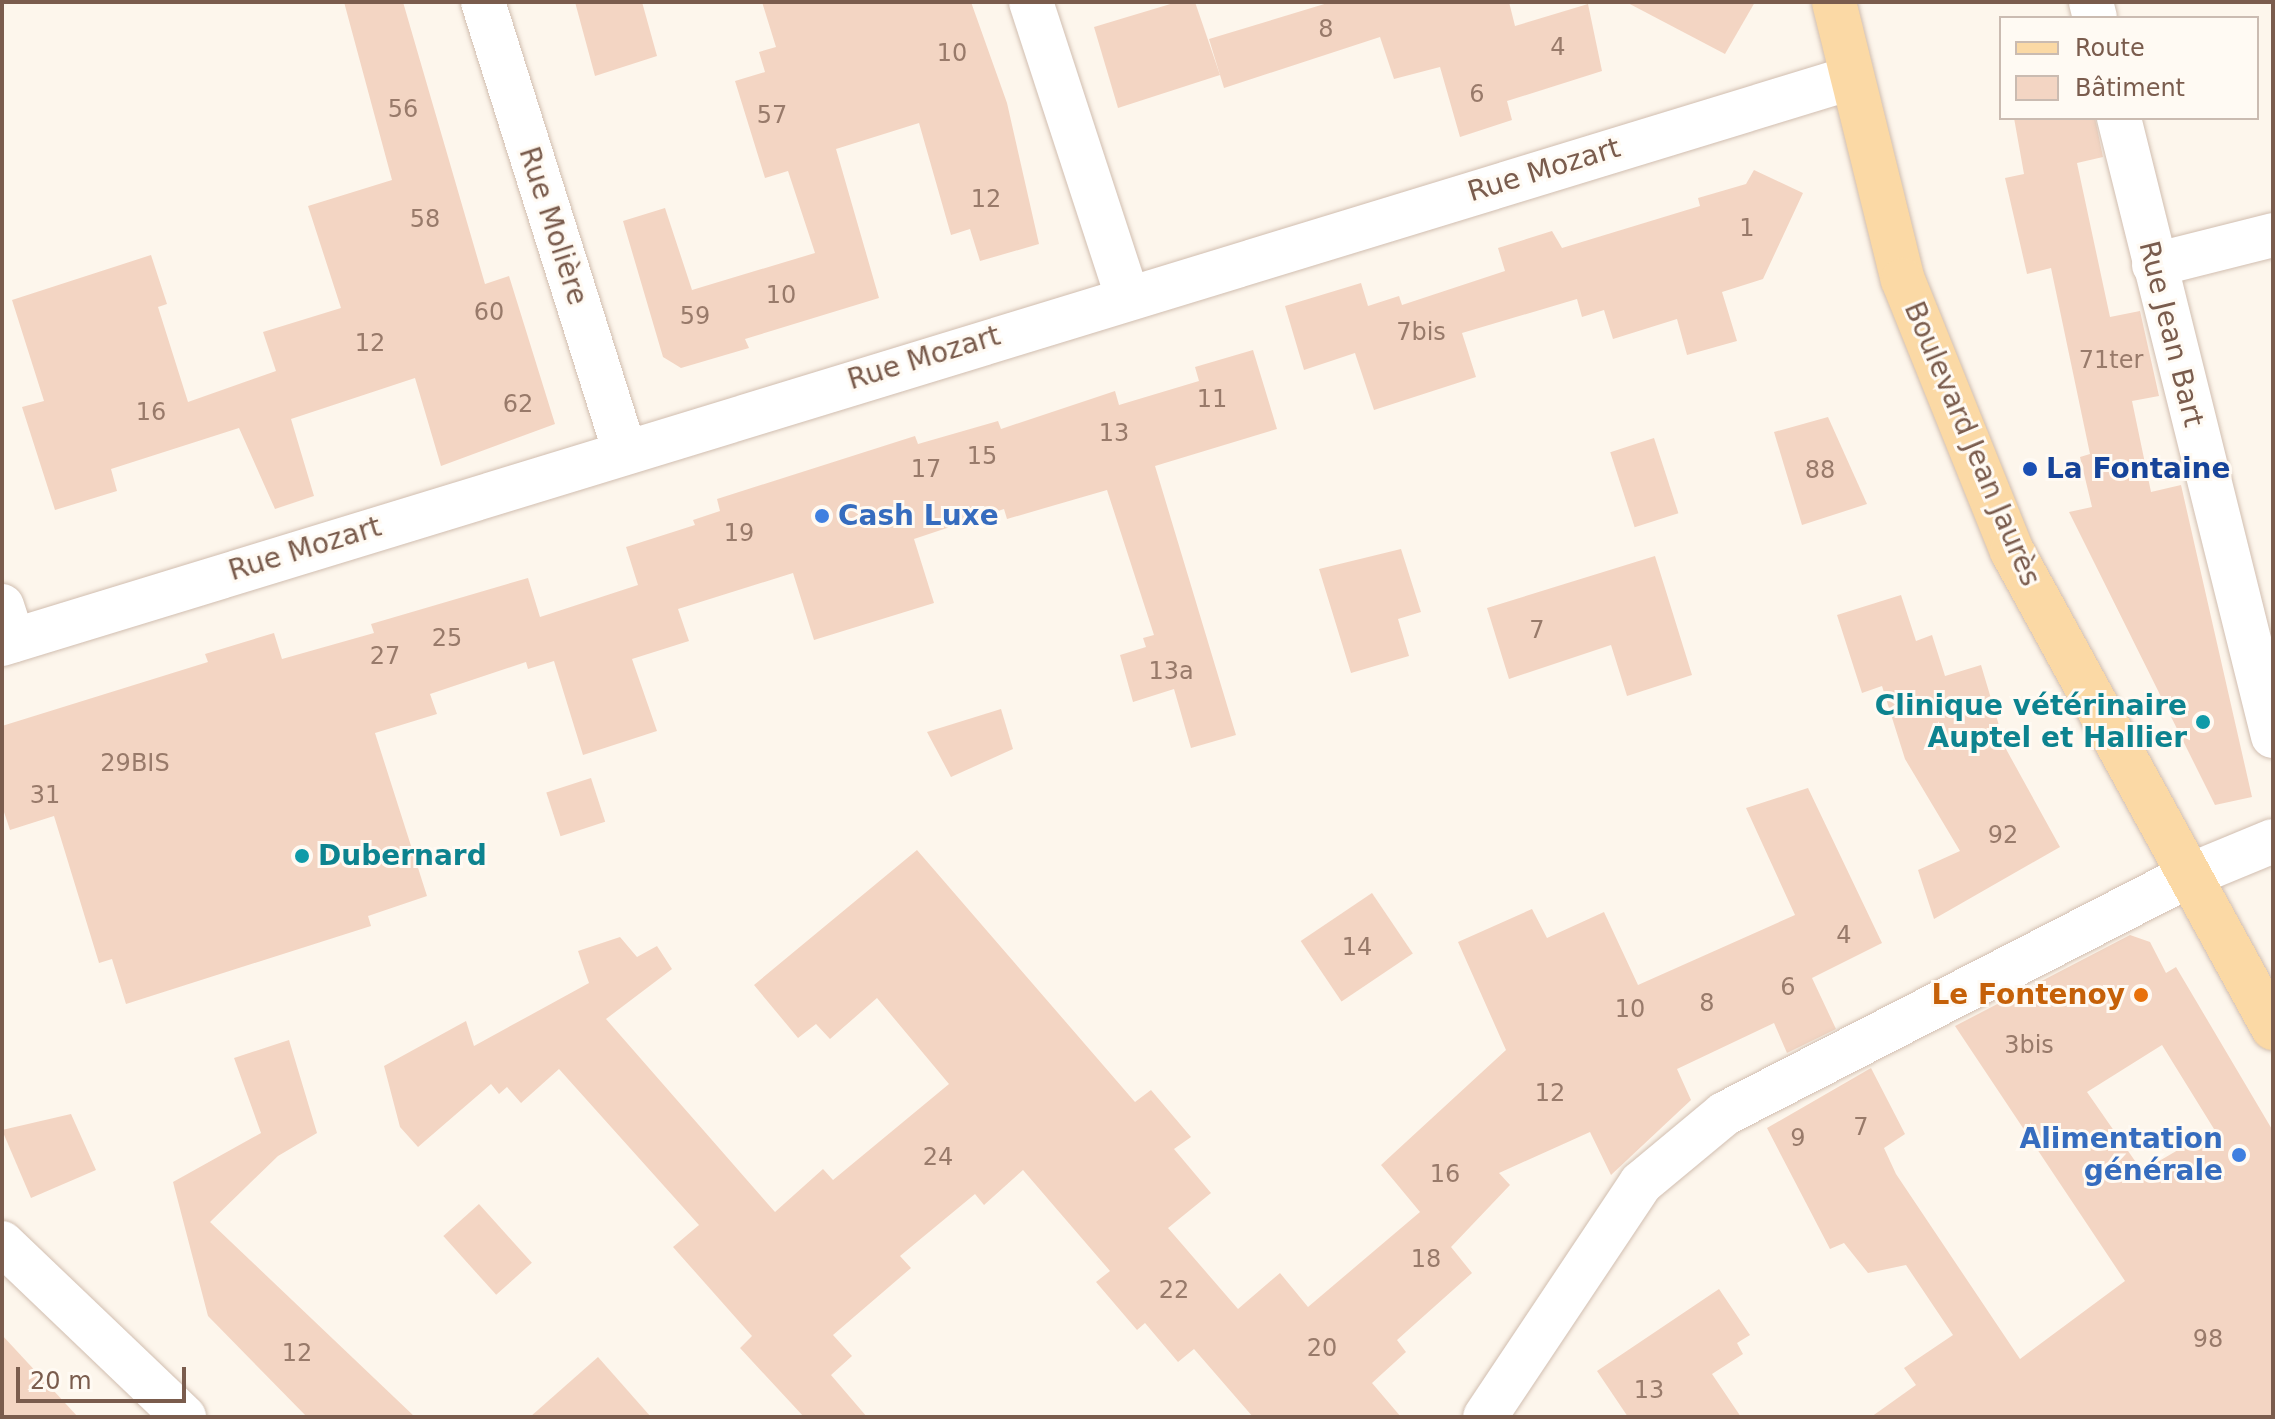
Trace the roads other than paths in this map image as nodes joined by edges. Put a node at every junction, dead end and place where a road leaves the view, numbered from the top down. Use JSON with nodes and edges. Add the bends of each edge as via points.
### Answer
{"nodes":[{"id":1,"x":483,"y":2,"type":"edge"},
{"id":2,"x":1031,"y":2,"type":"edge"},
{"id":3,"x":1834,"y":2,"type":"edge"},
{"id":4,"x":1848,"y":79,"type":"junction"},
{"id":5,"x":2119,"y":120,"type":"edge"},
{"id":6,"x":2273,"y":235,"type":"edge"},
{"id":7,"x":2154,"y":265,"type":"junction"},
{"id":8,"x":1127,"y":295,"type":"junction"},
{"id":9,"x":624,"y":449,"type":"junction"},
{"id":10,"x":6,"y":630,"type":"edge"},
{"id":11,"x":2273,"y":736,"type":"edge"},
{"id":12,"x":2273,"y":841,"type":"edge"},
{"id":13,"x":2186,"y":877,"type":"junction"},
{"id":14,"x":2273,"y":1028,"type":"edge"},
{"id":15,"x":2,"y":1243,"type":"edge"},
{"id":16,"x":184,"y":1417,"type":"edge"},
{"id":17,"x":1485,"y":1417,"type":"edge"}],
"edges":[{"from":1,"to":9,"type":"street","name":"Rue Molière"},
{"from":2,"to":8,"type":"street"},
{"from":3,"to":4,"type":"main road","name":"Boulevard Jean Jaurès"},
{"from":4,"to":8,"type":"street","name":"Rue Mozart"},
{"from":4,"to":13,"type":"main road","name":"Boulevard Jean Jaurès","via":[[1903,280],[2012,551]]},
{"from":5,"to":7,"type":"street","name":"Rue Jean Bart"},
{"from":6,"to":7,"type":"street"},
{"from":7,"to":11,"type":"street","name":"Rue Jean Bart"},
{"from":8,"to":9,"type":"street","name":"Rue Mozart"},
{"from":9,"to":10,"type":"street","name":"Rue Mozart"},
{"from":12,"to":13,"type":"street"},
{"from":13,"to":14,"type":"main road","name":"Boulevard Jean Jaurès"},
{"from":13,"to":17,"type":"street","via":[[1724,1114],[1641,1183]]},
{"from":15,"to":16,"type":"street"}]}
